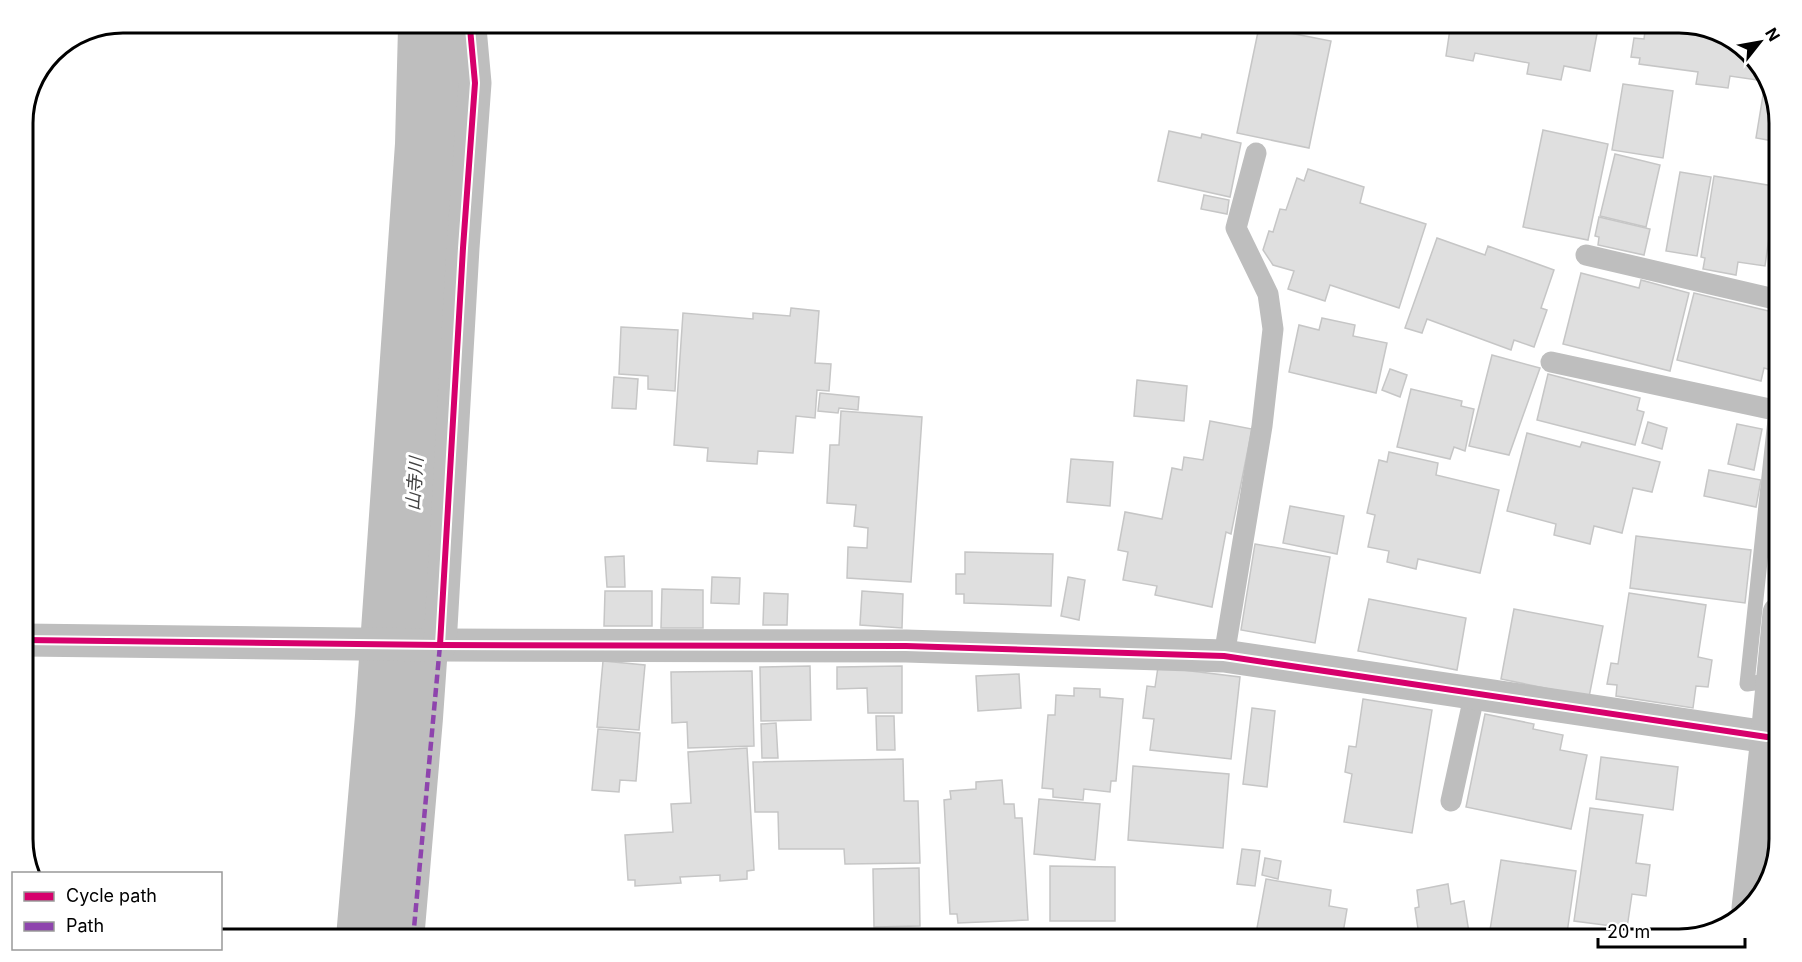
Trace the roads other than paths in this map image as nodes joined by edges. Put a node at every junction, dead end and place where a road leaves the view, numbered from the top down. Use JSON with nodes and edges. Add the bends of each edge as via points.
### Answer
{"nodes":[{"id":1,"x":470,"y":33,"type":"edge"},
{"id":2,"x":1256,"y":153,"type":"dead end"},
{"id":3,"x":1586,"y":255,"type":"dead end"},
{"id":4,"x":1769,"y":298,"type":"edge"},
{"id":5,"x":1551,"y":362,"type":"dead end"},
{"id":6,"x":1769,"y":409,"type":"edge"},
{"id":7,"x":33,"y":640,"type":"edge"},
{"id":8,"x":440,"y":645,"type":"junction"},
{"id":9,"x":1224,"y":656,"type":"junction"},
{"id":10,"x":1475,"y":692,"type":"junction"},
{"id":11,"x":1769,"y":726,"type":"edge"},
{"id":12,"x":1767,"y":737,"type":"junction"},
{"id":13,"x":1451,"y":801,"type":"dead end"},
{"id":14,"x":1749,"y":895,"type":"edge"}],
"edges":[{"from":1,"to":8,"type":"street","via":[[475,83]]},
{"from":2,"to":9,"type":"lane","via":[[1236,228],[1269,294],[1272,329],[1262,426]]},
{"from":3,"to":4,"type":"lane"},
{"from":5,"to":6,"type":"lane"},
{"from":7,"to":8,"type":"street"},
{"from":8,"to":9,"type":"street","via":[[906,646]]},
{"from":9,"to":10,"type":"street"},
{"from":10,"to":12,"type":"street"},
{"from":10,"to":13,"type":"lane"},
{"from":11,"to":12,"type":"street"},
{"from":12,"to":14,"type":"street"}]}
